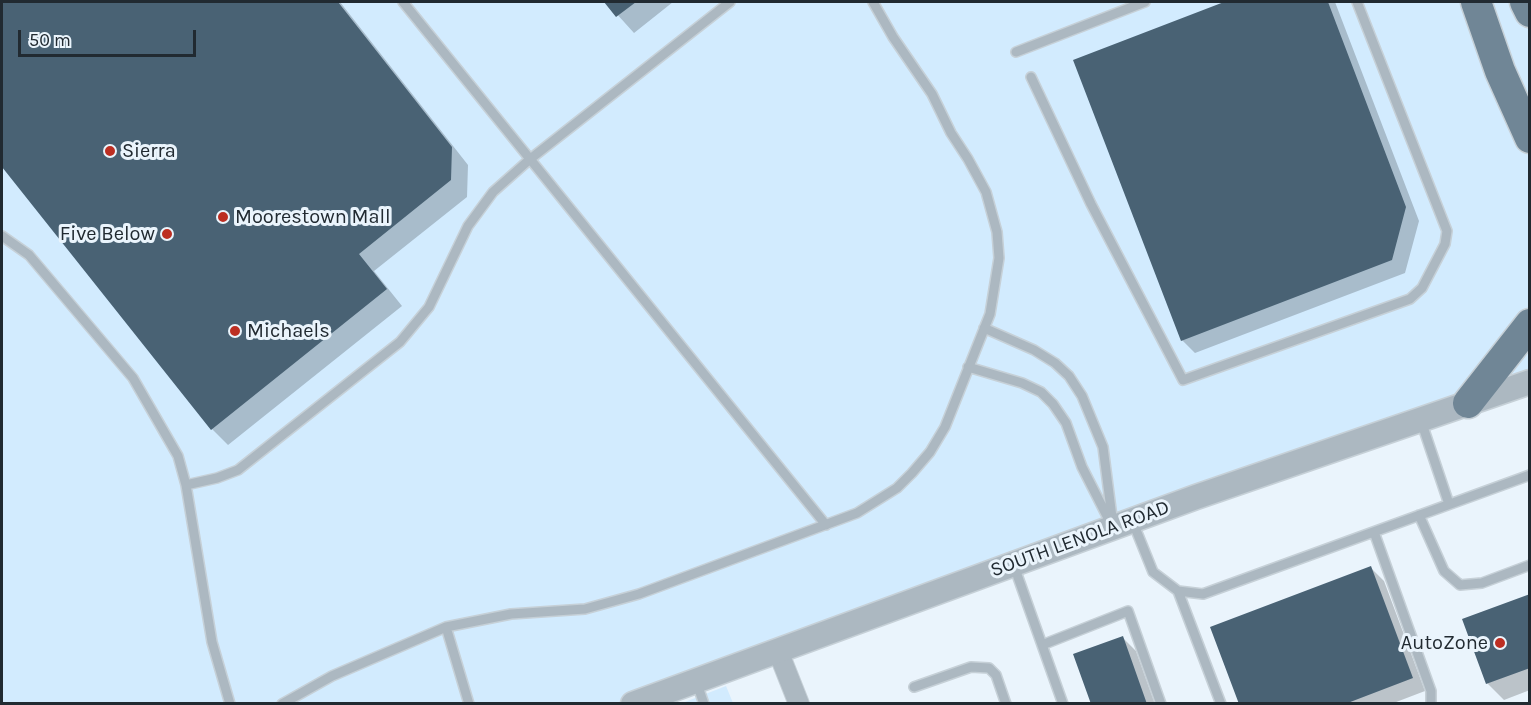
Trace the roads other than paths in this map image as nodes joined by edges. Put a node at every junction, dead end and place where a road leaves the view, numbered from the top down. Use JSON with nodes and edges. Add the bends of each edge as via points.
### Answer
{"nodes":[{"id":1,"x":403,"y":2,"type":"edge"},
{"id":2,"x":730,"y":2,"type":"edge"},
{"id":3,"x":873,"y":2,"type":"edge"},
{"id":4,"x":1145,"y":2,"type":"edge"},
{"id":5,"x":1357,"y":2,"type":"edge"},
{"id":6,"x":1476,"y":2,"type":"edge"},
{"id":7,"x":1525,"y":2,"type":"edge"},
{"id":8,"x":1530,"y":12,"type":"edge"},
{"id":9,"x":1016,"y":52,"type":"dead end"},
{"id":10,"x":1030,"y":77,"type":"dead end"},
{"id":11,"x":1530,"y":138,"type":"edge"},
{"id":12,"x":529,"y":160,"type":"junction"},
{"id":13,"x":2,"y":236,"type":"edge"},
{"id":14,"x":1530,"y":324,"type":"edge"},
{"id":15,"x":984,"y":328,"type":"junction"},
{"id":16,"x":968,"y":367,"type":"junction"},
{"id":17,"x":1530,"y":381,"type":"edge"},
{"id":18,"x":1468,"y":403,"type":"junction"},
{"id":19,"x":1420,"y":419,"type":"junction"},
{"id":20,"x":1530,"y":475,"type":"edge"},
{"id":21,"x":186,"y":485,"type":"junction"},
{"id":22,"x":1449,"y":504,"type":"junction"},
{"id":23,"x":1419,"y":515,"type":"junction"},
{"id":24,"x":1123,"y":524,"type":"junction"},
{"id":25,"x":826,"y":525,"type":"junction"},
{"id":26,"x":1374,"y":532,"type":"junction"},
{"id":27,"x":1013,"y":564,"type":"junction"},
{"id":28,"x":1530,"y":564,"type":"edge"},
{"id":29,"x":1178,"y":591,"type":"junction"},
{"id":30,"x":446,"y":627,"type":"junction"},
{"id":31,"x":1042,"y":645,"type":"junction"},
{"id":32,"x":778,"y":651,"type":"junction"},
{"id":33,"x":696,"y":681,"type":"junction"},
{"id":34,"x":914,"y":687,"type":"dead end"},
{"id":35,"x":231,"y":704,"type":"edge"},
{"id":36,"x":282,"y":704,"type":"edge"},
{"id":37,"x":469,"y":704,"type":"edge"},
{"id":38,"x":633,"y":704,"type":"edge"},
{"id":39,"x":704,"y":704,"type":"edge"},
{"id":40,"x":799,"y":704,"type":"edge"},
{"id":41,"x":1006,"y":704,"type":"edge"},
{"id":42,"x":1064,"y":704,"type":"edge"},
{"id":43,"x":1161,"y":704,"type":"edge"},
{"id":44,"x":1221,"y":704,"type":"edge"},
{"id":45,"x":1431,"y":704,"type":"edge"}],
"edges":[{"from":1,"to":12,"type":"lane"},
{"from":2,"to":12,"type":"lane"},
{"from":3,"to":15,"type":"lane","via":[[932,94],[992,209],[999,258],[995,292]]},
{"from":4,"to":9,"type":"lane"},
{"from":5,"to":10,"type":"lane","via":[[1447,231],[1445,244],[1422,288],[1410,299],[1183,380]]},
{"from":6,"to":11,"type":"main road","via":[[1500,71]]},
{"from":7,"to":8,"type":"main road"},
{"from":12,"to":21,"type":"lane","via":[[494,192],[468,226],[429,308],[400,342],[238,470]]},
{"from":12,"to":25,"type":"lane"},
{"from":13,"to":21,"type":"lane","via":[[29,255],[133,378],[178,456]]},
{"from":14,"to":18,"type":"main road"},
{"from":15,"to":16,"type":"lane"},
{"from":15,"to":24,"type":"lane","via":[[1055,363],[1076,386],[1103,447]]},
{"from":16,"to":24,"type":"lane","via":[[1022,383],[1041,392],[1053,404],[1066,423],[1082,467]]},
{"from":16,"to":25,"type":"lane","via":[[945,427],[912,473],[881,500]]},
{"from":17,"to":18,"type":"street","name":"SOUTH LENOLA ROAD"},
{"from":18,"to":19,"type":"street","name":"SOUTH LENOLA ROAD"},
{"from":19,"to":22,"type":"lane"},
{"from":19,"to":24,"type":"street","name":"SOUTH LENOLA ROAD"},
{"from":20,"to":22,"type":"lane"},
{"from":21,"to":35,"type":"lane","via":[[212,642]]},
{"from":22,"to":23,"type":"lane"},
{"from":23,"to":26,"type":"lane"},
{"from":23,"to":28,"type":"lane","via":[[1444,571],[1460,585],[1482,583]]},
{"from":24,"to":27,"type":"street","name":"SOUTH LENOLA ROAD"},
{"from":24,"to":29,"type":"lane","via":[[1153,572]]},
{"from":25,"to":30,"type":"lane","via":[[639,594],[585,609],[511,614]]},
{"from":26,"to":29,"type":"lane","via":[[1203,594]]},
{"from":26,"to":45,"type":"lane","via":[[1431,691]]},
{"from":27,"to":31,"type":"lane"},
{"from":27,"to":32,"type":"street","name":"SOUTH LENOLA ROAD"},
{"from":29,"to":44,"type":"lane"},
{"from":30,"to":36,"type":"lane","via":[[332,676]]},
{"from":30,"to":37,"type":"lane"},
{"from":31,"to":42,"type":"lane"},
{"from":31,"to":43,"type":"lane","via":[[1128,611]]},
{"from":32,"to":33,"type":"street","name":"SOUTH LENOLA ROAD"},
{"from":32,"to":40,"type":"street"},
{"from":33,"to":38,"type":"street","name":"SOUTH LENOLA ROAD"},
{"from":33,"to":39,"type":"lane"},
{"from":34,"to":41,"type":"lane","via":[[971,667],[989,668],[996,675]]}]}
